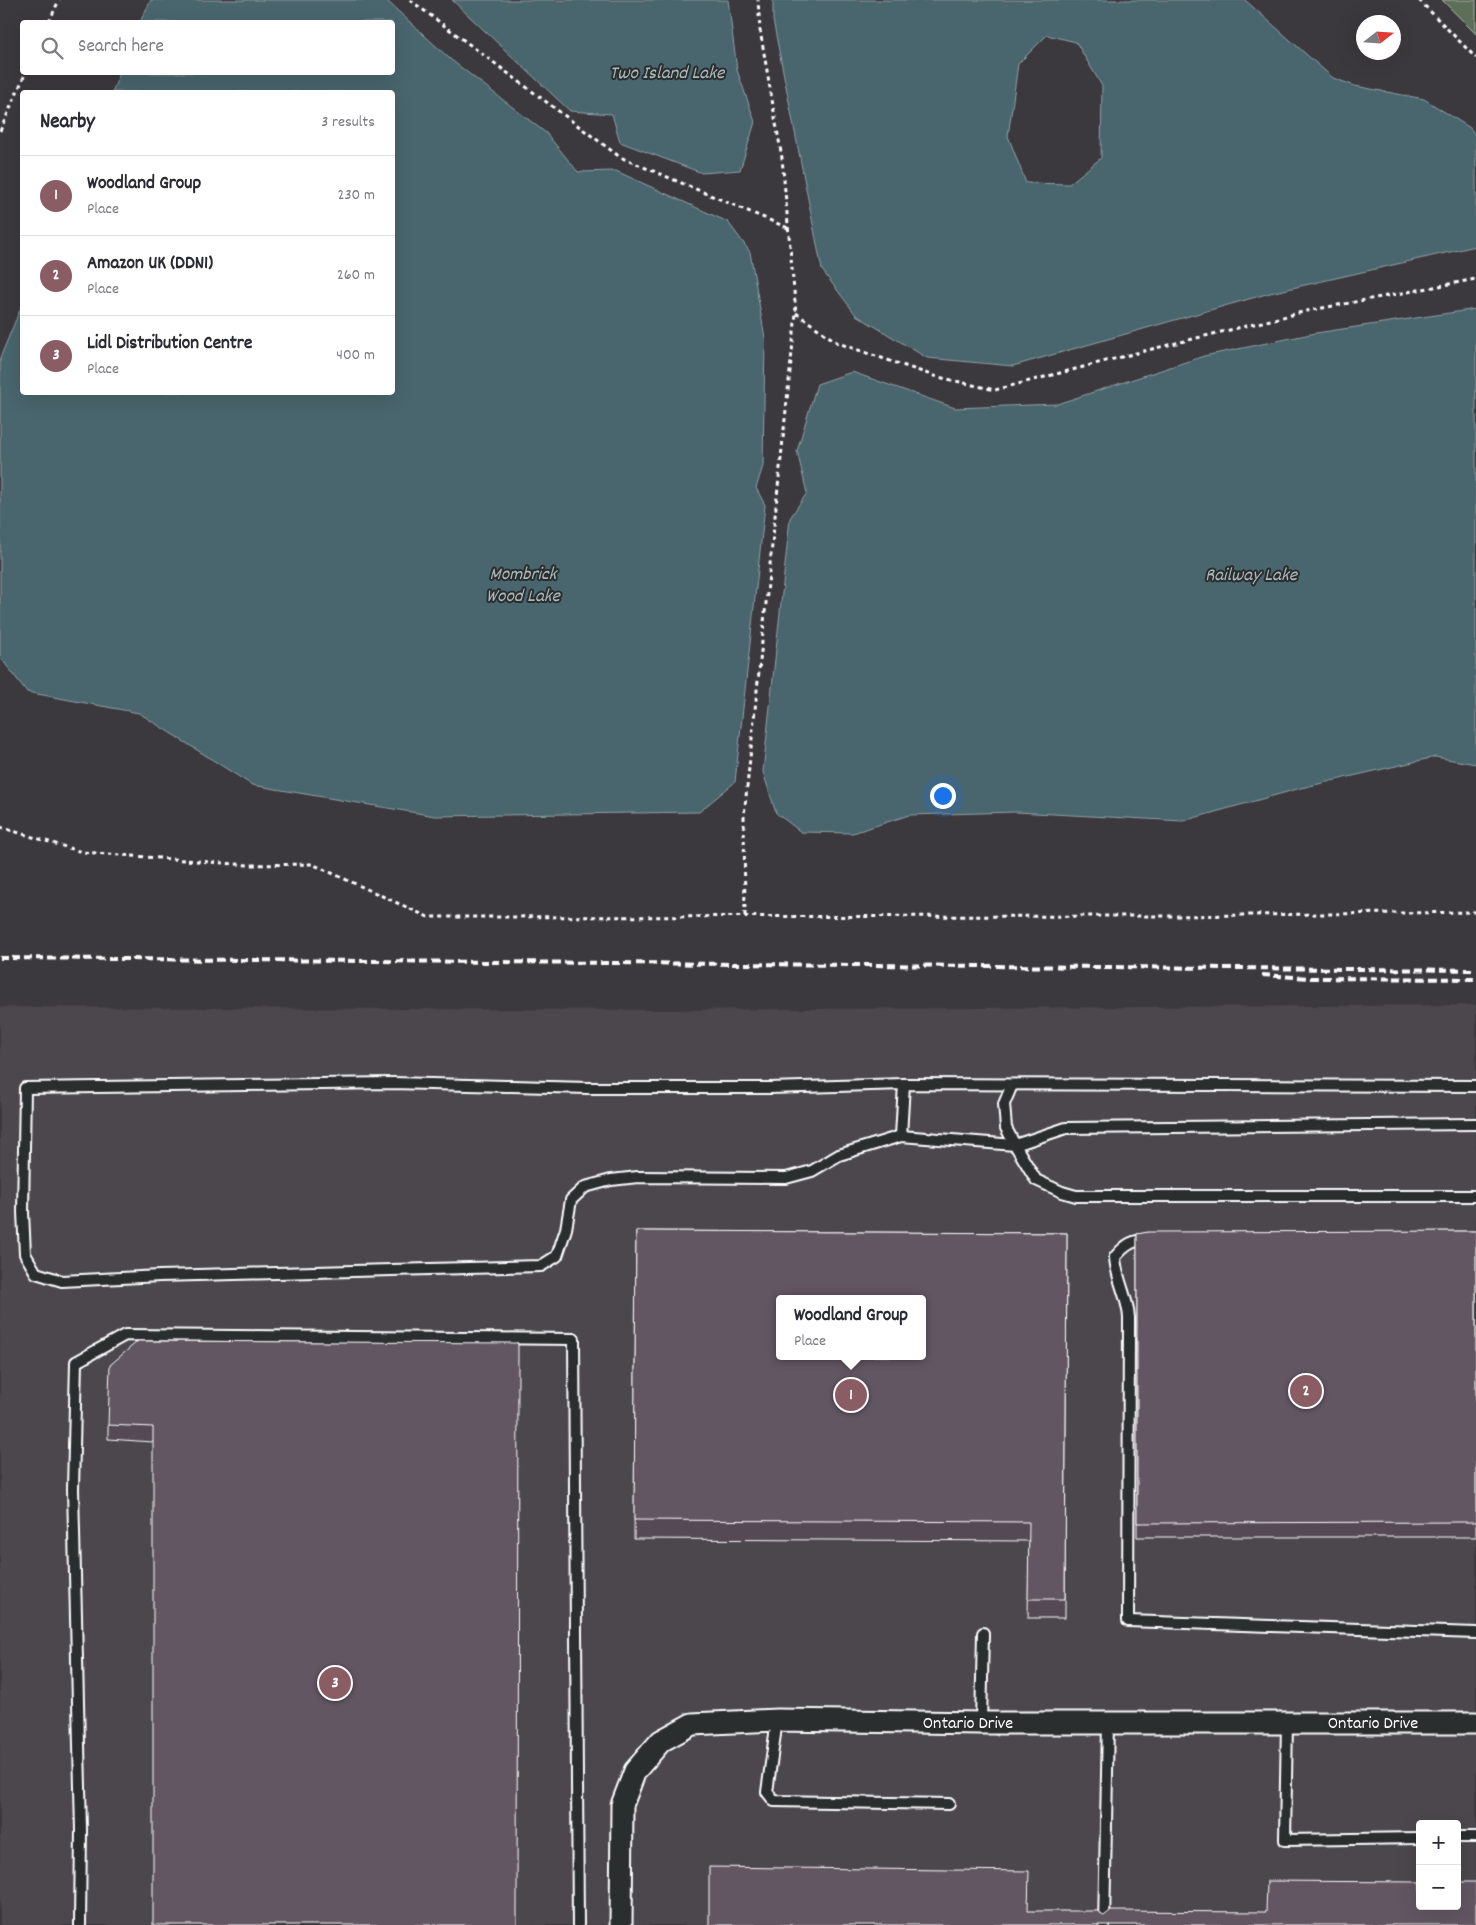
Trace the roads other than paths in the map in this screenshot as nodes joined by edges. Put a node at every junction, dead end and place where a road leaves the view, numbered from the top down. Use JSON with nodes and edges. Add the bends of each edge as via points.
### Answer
{"nodes":[{"id":1,"x":904,"y":1084,"type":"junction"},
{"id":2,"x":1012,"y":1085,"type":"junction"},
{"id":3,"x":1476,"y":1086,"type":"edge"},
{"id":4,"x":1476,"y":1124,"type":"edge"},
{"id":5,"x":901,"y":1136,"type":"junction"},
{"id":6,"x":1015,"y":1145,"type":"junction"},
{"id":7,"x":1476,"y":1196,"type":"edge"},
{"id":8,"x":1158,"y":1239,"type":"edge"},
{"id":9,"x":1476,"y":1633,"type":"edge"},
{"id":10,"x":983,"y":1634,"type":"dead end"},
{"id":11,"x":777,"y":1720,"type":"junction"},
{"id":12,"x":1287,"y":1722,"type":"junction"},
{"id":13,"x":1476,"y":1722,"type":"edge"},
{"id":14,"x":981,"y":1723,"type":"junction"},
{"id":15,"x":1108,"y":1723,"type":"junction"},
{"id":16,"x":949,"y":1804,"type":"dead end"},
{"id":17,"x":1461,"y":1837,"type":"edge"},
{"id":18,"x":1476,"y":1837,"type":"edge"},
{"id":19,"x":1416,"y":1838,"type":"edge"},
{"id":20,"x":80,"y":1925,"type":"edge"},
{"id":21,"x":578,"y":1925,"type":"edge"},
{"id":22,"x":621,"y":1925,"type":"edge"},
{"id":23,"x":1104,"y":1925,"type":"edge"}],
"edges":[{"from":1,"to":2,"type":"lane"},
{"from":1,"to":5,"type":"lane"},
{"from":1,"to":5,"type":"lane","via":[[770,1088],[393,1083],[25,1088],[25,1254],[36,1274],[62,1281],[541,1266],[557,1256],[566,1229],[570,1200],[585,1187],[638,1176],[786,1178],[812,1171],[839,1155]]},
{"from":2,"to":3,"type":"lane"},
{"from":2,"to":6,"type":"lane","via":[[1004,1104],[1006,1128]]},
{"from":4,"to":6,"type":"lane","via":[[1066,1128]]},
{"from":5,"to":6,"type":"lane"},
{"from":6,"to":7,"type":"lane","via":[[1036,1180],[1076,1196]]},
{"from":8,"to":9,"type":"lane","via":[[1132,1241],[1115,1257],[1129,1318],[1128,1621]]},
{"from":10,"to":14,"type":"lane"},
{"from":11,"to":14,"type":"street","name":"Ontario Drive"},
{"from":11,"to":16,"type":"lane","via":[[767,1792],[774,1801]]},
{"from":11,"to":22,"type":"street","name":"Ontario Drive","via":[[692,1724],[661,1741],[635,1771],[622,1805]]},
{"from":12,"to":13,"type":"street","name":"Ontario Drive"},
{"from":12,"to":15,"type":"street","name":"Ontario Drive"},
{"from":12,"to":19,"type":"lane","via":[[1285,1840]]},
{"from":14,"to":15,"type":"street","name":"Ontario Drive"},
{"from":15,"to":23,"type":"lane"},
{"from":17,"to":18,"type":"lane"},
{"from":20,"to":21,"type":"lane","via":[[81,1830],[73,1489],[76,1362],[125,1335],[574,1339]]}]}
